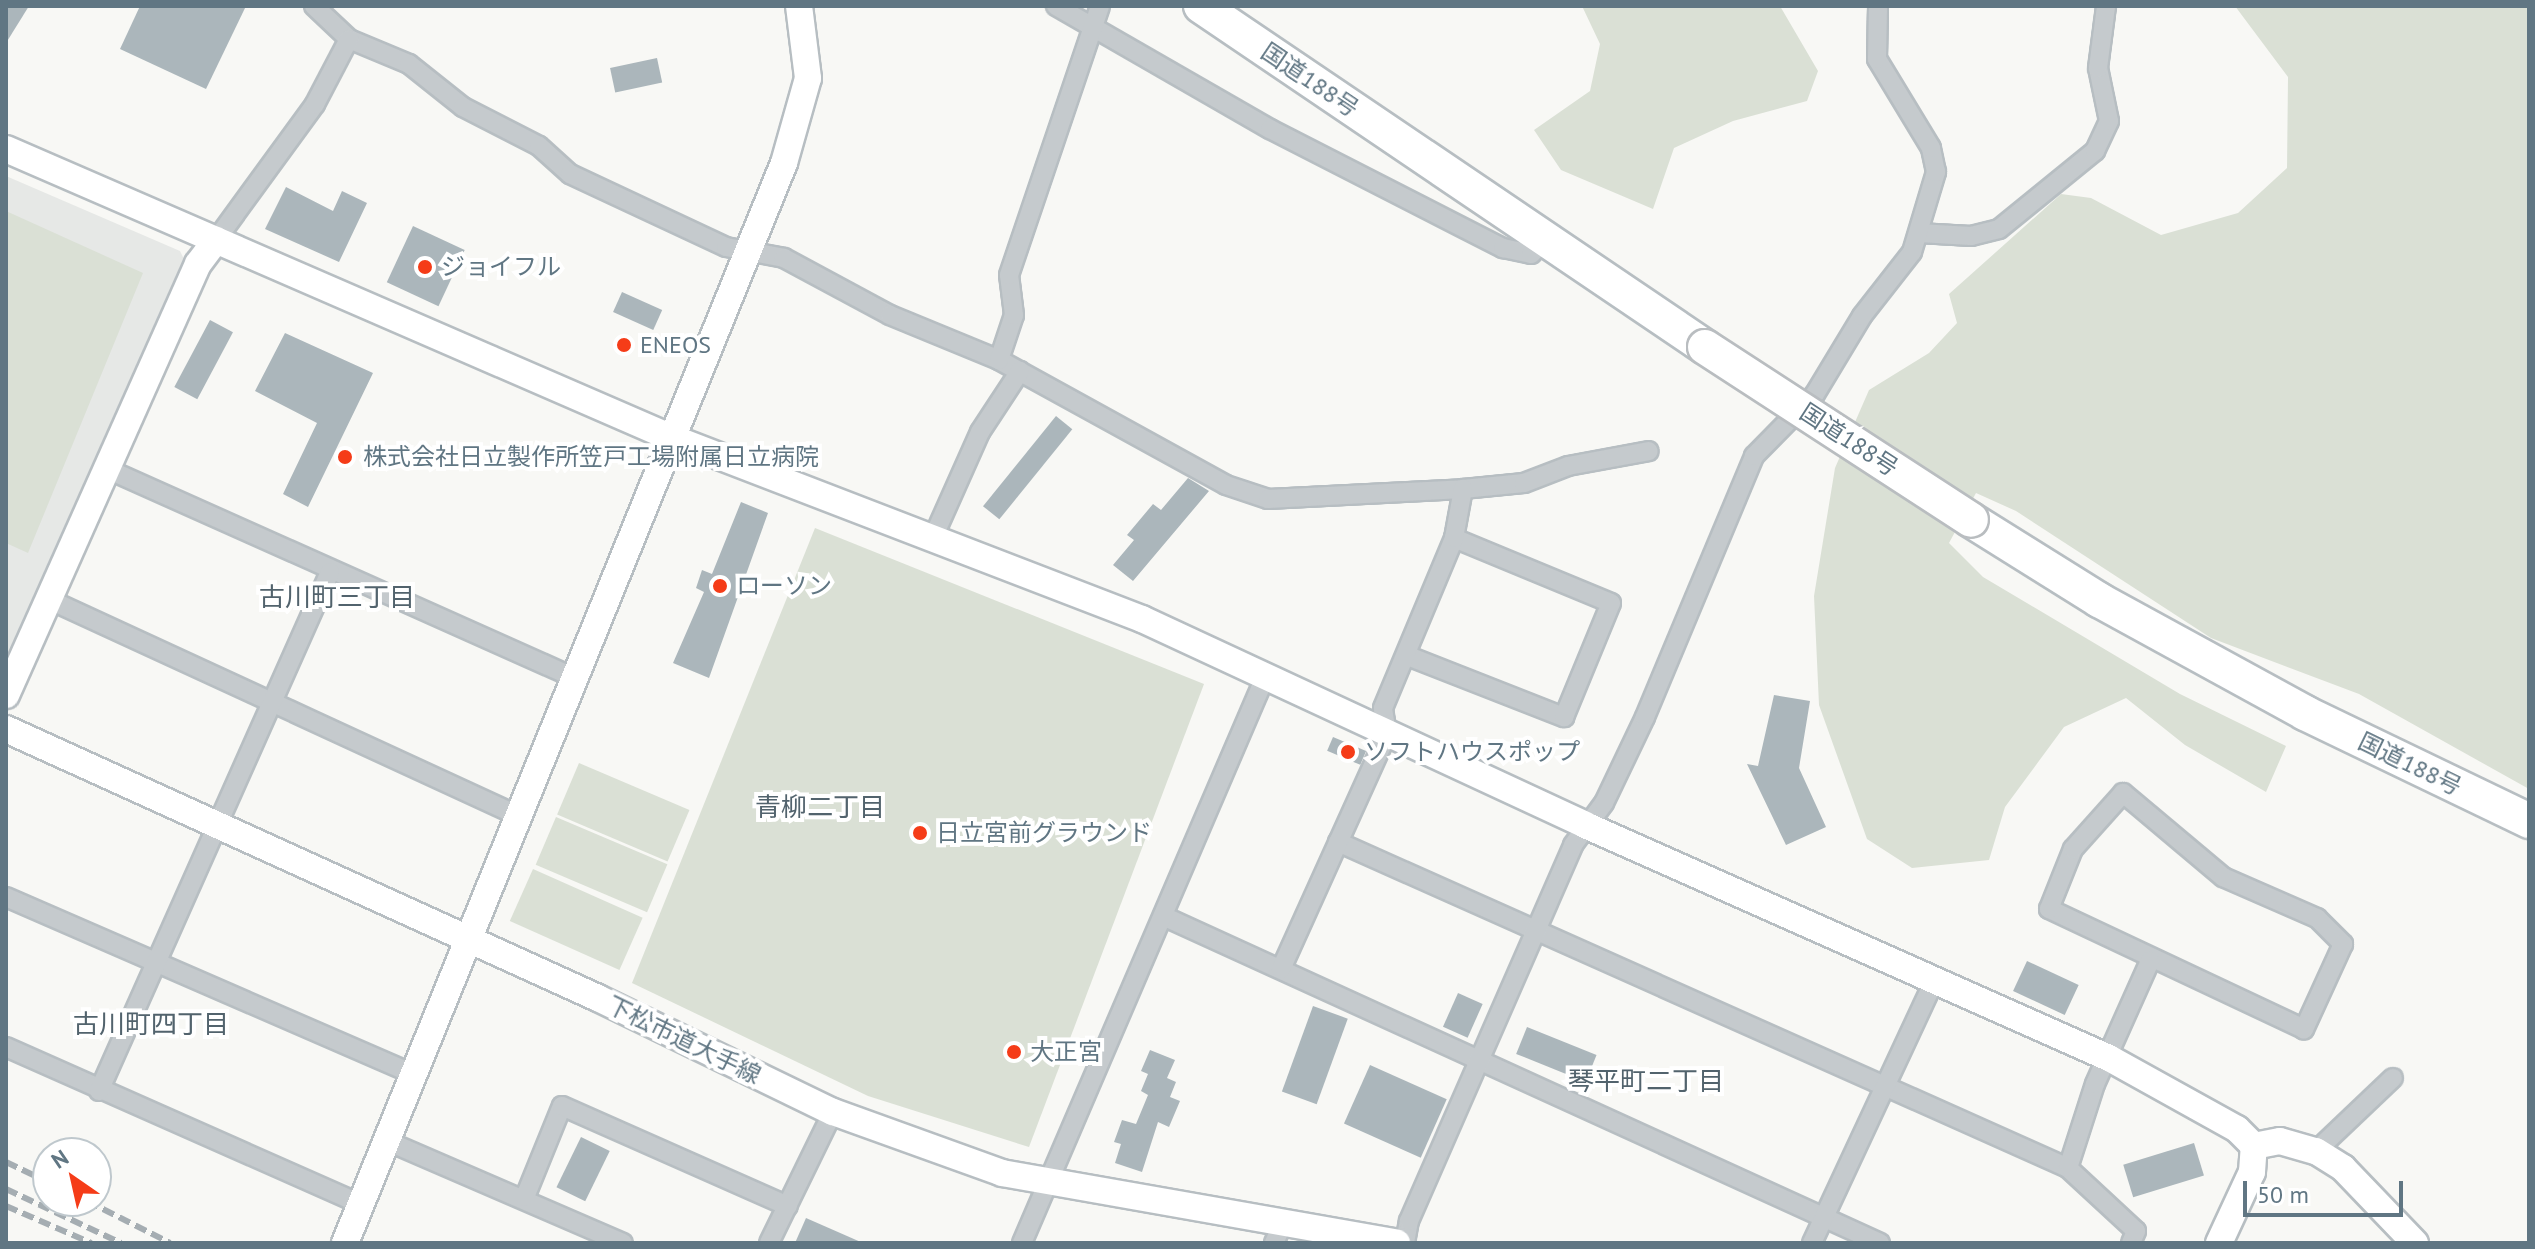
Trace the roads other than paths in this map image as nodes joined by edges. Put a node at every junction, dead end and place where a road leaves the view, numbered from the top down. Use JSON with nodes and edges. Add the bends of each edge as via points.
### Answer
{"nodes":[{"id":1,"x":314,"y":6,"type":"edge"},
{"id":2,"x":799,"y":6,"type":"edge"},
{"id":3,"x":1056,"y":6,"type":"edge"},
{"id":4,"x":1100,"y":6,"type":"edge"},
{"id":5,"x":1201,"y":6,"type":"edge"},
{"id":6,"x":1878,"y":6,"type":"edge"},
{"id":7,"x":2106,"y":6,"type":"edge"},
{"id":8,"x":1089,"y":25,"type":"junction"},
{"id":9,"x":349,"y":39,"type":"junction"},
{"id":10,"x":6,"y":149,"type":"edge"},
{"id":11,"x":1919,"y":233,"type":"junction"},
{"id":12,"x":216,"y":240,"type":"junction"},
{"id":13,"x":1545,"y":241,"type":"junction"},
{"id":14,"x":747,"y":249,"type":"junction"},
{"id":15,"x":999,"y":360,"type":"junction"},
{"id":16,"x":1020,"y":371,"type":"junction"},
{"id":17,"x":672,"y":438,"type":"junction"},
{"id":18,"x":1649,"y":451,"type":"dead end"},
{"id":19,"x":105,"y":468,"type":"junction"},
{"id":20,"x":1463,"y":489,"type":"junction"},
{"id":21,"x":1454,"y":538,"type":"junction"},
{"id":22,"x":932,"y":540,"type":"junction"},
{"id":23,"x":330,"y":572,"type":"junction"},
{"id":24,"x":48,"y":599,"type":"junction"},
{"id":25,"x":1408,"y":656,"type":"junction"},
{"id":26,"x":1265,"y":677,"type":"junction"},
{"id":27,"x":575,"y":678,"type":"junction"},
{"id":28,"x":6,"y":695,"type":"edge"},
{"id":29,"x":270,"y":703,"type":"junction"},
{"id":30,"x":6,"y":729,"type":"edge"},
{"id":31,"x":1387,"y":734,"type":"junction"},
{"id":32,"x":519,"y":816,"type":"junction"},
{"id":33,"x":2529,"y":821,"type":"edge"},
{"id":34,"x":1585,"y":825,"type":"junction"},
{"id":35,"x":219,"y":827,"type":"junction"},
{"id":36,"x":1338,"y":842,"type":"junction"},
{"id":37,"x":6,"y":897,"type":"edge"},
{"id":38,"x":1163,"y":916,"type":"junction"},
{"id":39,"x":1535,"y":932,"type":"junction"},
{"id":40,"x":470,"y":939,"type":"junction"},
{"id":41,"x":2150,"y":961,"type":"junction"},
{"id":42,"x":158,"y":962,"type":"junction"},
{"id":43,"x":1281,"y":969,"type":"junction"},
{"id":44,"x":1935,"y":979,"type":"junction"},
{"id":45,"x":6,"y":1047,"type":"edge"},
{"id":46,"x":2109,"y":1058,"type":"junction"},
{"id":47,"x":1477,"y":1062,"type":"junction"},
{"id":48,"x":413,"y":1074,"type":"junction"},
{"id":49,"x":2393,"y":1078,"type":"dead end"},
{"id":50,"x":1883,"y":1087,"type":"junction"},
{"id":51,"x":99,"y":1091,"type":"junction"},
{"id":52,"x":833,"y":1112,"type":"junction"},
{"id":53,"x":387,"y":1141,"type":"junction"},
{"id":54,"x":2254,"y":1146,"type":"junction"},
{"id":55,"x":2316,"y":1151,"type":"junction"},
{"id":56,"x":2068,"y":1168,"type":"junction"},
{"id":57,"x":1050,"y":1182,"type":"junction"},
{"id":58,"x":525,"y":1197,"type":"junction"},
{"id":59,"x":360,"y":1204,"type":"junction"},
{"id":60,"x":788,"y":1206,"type":"junction"},
{"id":61,"x":1823,"y":1218,"type":"junction"},
{"id":62,"x":1278,"y":1234,"type":"edge"},
{"id":63,"x":345,"y":1243,"type":"edge"},
{"id":64,"x":623,"y":1243,"type":"edge"},
{"id":65,"x":769,"y":1243,"type":"edge"},
{"id":66,"x":1022,"y":1243,"type":"edge"},
{"id":67,"x":1397,"y":1243,"type":"edge"},
{"id":68,"x":1405,"y":1243,"type":"edge"},
{"id":69,"x":1812,"y":1243,"type":"edge"},
{"id":70,"x":1880,"y":1243,"type":"edge"},
{"id":71,"x":2131,"y":1243,"type":"edge"},
{"id":72,"x":2219,"y":1243,"type":"edge"},
{"id":73,"x":2415,"y":1243,"type":"edge"}],
"edges":[{"from":1,"to":9,"type":"street"},
{"from":2,"to":14,"type":"street","via":[[808,78],[801,114]]},
{"from":3,"to":8,"type":"street"},
{"from":4,"to":8,"type":"street"},
{"from":5,"to":13,"type":"highway","name":"国道188号"},
{"from":6,"to":11,"type":"street","via":[[1877,59],[1931,148],[1936,172]]},
{"from":7,"to":11,"type":"street","via":[[2098,68],[2109,121],[2095,151],[1999,229],[1971,236]]},
{"from":8,"to":13,"type":"street","via":[[1270,129],[1503,248],[1531,254]]},
{"from":8,"to":15,"type":"street","via":[[1092,43],[1009,275],[1014,315]]},
{"from":9,"to":12,"type":"street","via":[[315,104]]},
{"from":9,"to":14,"type":"street","via":[[409,64],[463,107],[539,146],[570,174],[726,247]]},
{"from":10,"to":12,"type":"street"},
{"from":11,"to":34,"type":"street","via":[[1900,273],[1878,294],[1815,394],[1754,456],[1645,717],[1604,803]]},
{"from":12,"to":17,"type":"street"},
{"from":12,"to":19,"type":"street","via":[[198,264]]},
{"from":13,"to":33,"type":"highway","name":"国道188号","bridge":true,"via":[[2099,600],[2305,713]]},
{"from":14,"to":15,"type":"street","via":[[784,258],[890,315]]},
{"from":14,"to":17,"type":"street"},
{"from":15,"to":16,"type":"street"},
{"from":16,"to":20,"type":"street","via":[[1226,485],[1268,499]]},
{"from":16,"to":22,"type":"street","via":[[980,432]]},
{"from":17,"to":22,"type":"street"},
{"from":17,"to":27,"type":"street"},
{"from":18,"to":20,"type":"street","via":[[1568,466],[1524,483]]},
{"from":19,"to":23,"type":"street"},
{"from":19,"to":24,"type":"street"},
{"from":20,"to":21,"type":"street"},
{"from":21,"to":25,"type":"street"},
{"from":21,"to":25,"type":"street","via":[[1611,603],[1564,717]]},
{"from":22,"to":26,"type":"street","via":[[1142,619]]},
{"from":23,"to":27,"type":"street"},
{"from":23,"to":29,"type":"street"},
{"from":24,"to":28,"type":"street"},
{"from":24,"to":29,"type":"street"},
{"from":25,"to":31,"type":"street","via":[[1383,708]]},
{"from":26,"to":31,"type":"street"},
{"from":26,"to":38,"type":"street"},
{"from":27,"to":32,"type":"street"},
{"from":29,"to":32,"type":"street"},
{"from":29,"to":35,"type":"street"},
{"from":30,"to":35,"type":"street","name":"下松市道大手線"},
{"from":31,"to":34,"type":"street"},
{"from":31,"to":36,"type":"street"},
{"from":32,"to":40,"type":"street"},
{"from":34,"to":39,"type":"street"},
{"from":34,"to":44,"type":"street"},
{"from":35,"to":40,"type":"street","name":"下松市道大手線"},
{"from":35,"to":42,"type":"street"},
{"from":36,"to":39,"type":"street"},
{"from":36,"to":43,"type":"street"},
{"from":37,"to":42,"type":"street"},
{"from":38,"to":43,"type":"street"},
{"from":38,"to":57,"type":"street"},
{"from":39,"to":47,"type":"street"},
{"from":39,"to":50,"type":"street"},
{"from":40,"to":48,"type":"street"},
{"from":40,"to":52,"type":"street","name":"下松市道大手線"},
{"from":41,"to":41,"type":"street","via":[[2049,909],[2073,849],[2123,793],[2223,877],[2317,918],[2343,944],[2304,1029]]},
{"from":41,"to":46,"type":"street"},
{"from":42,"to":48,"type":"street"},
{"from":42,"to":51,"type":"street"},
{"from":43,"to":47,"type":"street"},
{"from":44,"to":46,"type":"street"},
{"from":44,"to":50,"type":"street"},
{"from":45,"to":51,"type":"street"},
{"from":46,"to":54,"type":"street","via":[[2237,1129]]},
{"from":46,"to":56,"type":"street"},
{"from":47,"to":61,"type":"street"},
{"from":47,"to":68,"type":"street","via":[[1409,1221]]},
{"from":48,"to":53,"type":"street"},
{"from":49,"to":55,"type":"street"},
{"from":50,"to":56,"type":"street"},
{"from":50,"to":61,"type":"street"},
{"from":51,"to":59,"type":"street"},
{"from":52,"to":57,"type":"street","name":"下松市道大手線","via":[[1002,1173]]},
{"from":52,"to":60,"type":"street"},
{"from":53,"to":58,"type":"street"},
{"from":53,"to":59,"type":"street"},
{"from":54,"to":55,"type":"street","via":[[2280,1141]]},
{"from":54,"to":72,"type":"street","via":[[2252,1172]]},
{"from":55,"to":73,"type":"street","via":[[2343,1168]]},
{"from":56,"to":71,"type":"street","via":[[2136,1231]]},
{"from":57,"to":62,"type":"street","name":"下松市道大手線"},
{"from":57,"to":66,"type":"street"},
{"from":58,"to":60,"type":"street","via":[[562,1106]]},
{"from":58,"to":64,"type":"street"},
{"from":59,"to":63,"type":"street"},
{"from":60,"to":65,"type":"street"},
{"from":61,"to":69,"type":"street"},
{"from":61,"to":70,"type":"street"},
{"from":62,"to":67,"type":"street","name":"下松市道大手線"}]}
